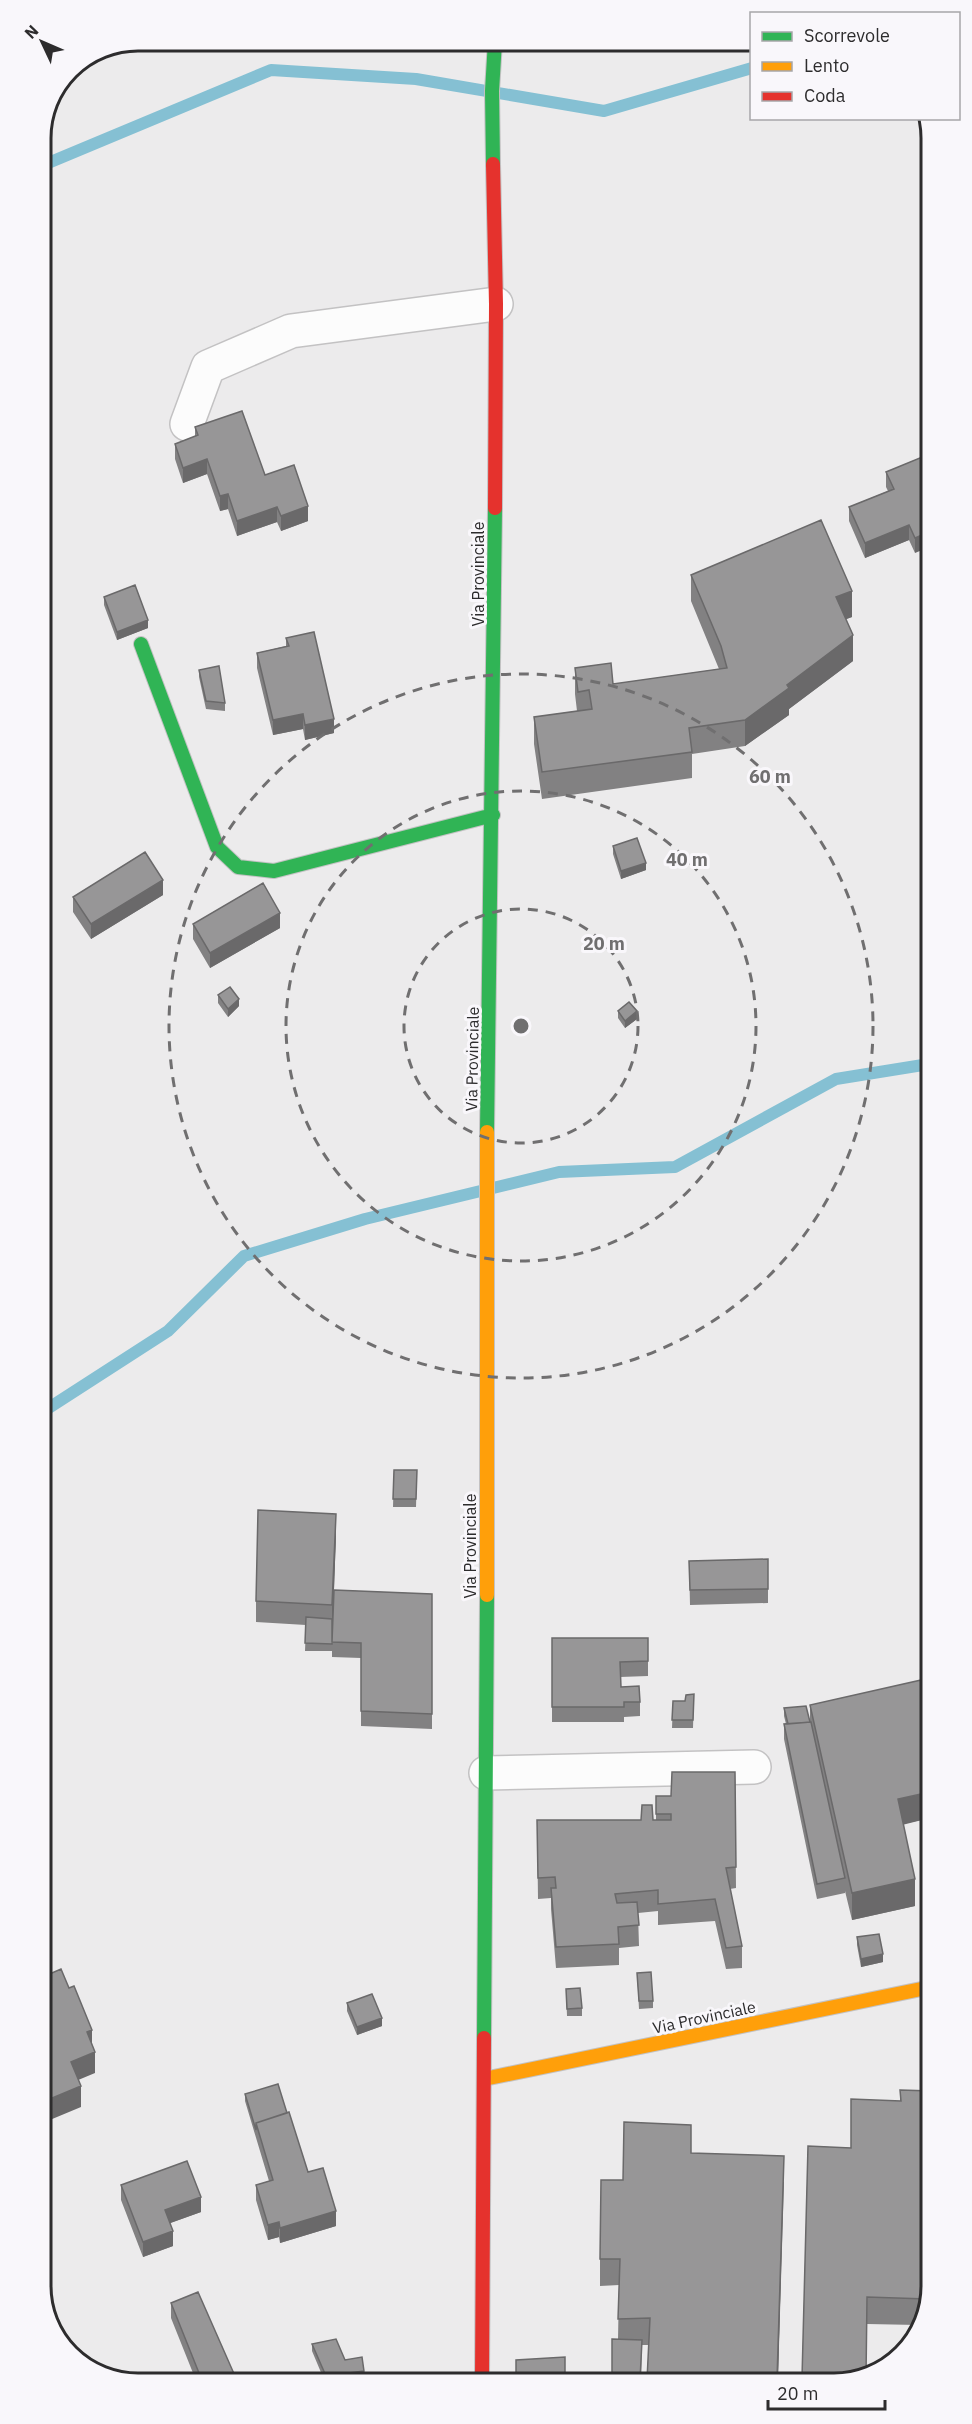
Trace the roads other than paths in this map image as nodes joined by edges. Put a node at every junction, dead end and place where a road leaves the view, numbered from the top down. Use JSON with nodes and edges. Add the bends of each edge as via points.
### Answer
{"nodes":[{"id":1,"x":494,"y":51,"type":"edge"},
{"id":2,"x":496,"y":304,"type":"junction"},
{"id":3,"x":187,"y":424,"type":"dead end"},
{"id":4,"x":141,"y":644,"type":"dead end"},
{"id":5,"x":492,"y":815,"type":"junction"},
{"id":6,"x":754,"y":1767,"type":"dead end"},
{"id":7,"x":486,"y":1773,"type":"junction"},
{"id":8,"x":921,"y":1989,"type":"edge"},
{"id":9,"x":484,"y":2079,"type":"junction"},
{"id":10,"x":482,"y":2373,"type":"edge"}],
"edges":[{"from":1,"to":2,"type":"main road","name":"Via Provinciale"},
{"from":2,"to":3,"type":"street","via":[[291,331],[208,367]]},
{"from":2,"to":5,"type":"main road","name":"Via Provinciale"},
{"from":4,"to":5,"type":"main road","via":[[217,847],[238,867],[274,871]]},
{"from":5,"to":7,"type":"main road","name":"Via Provinciale","via":[[486,1190]]},
{"from":6,"to":7,"type":"street"},
{"from":7,"to":9,"type":"main road","name":"Via Provinciale"},
{"from":8,"to":9,"type":"main road","name":"Via Provinciale"},
{"from":9,"to":10,"type":"main road","name":"Via Provinciale"}]}
